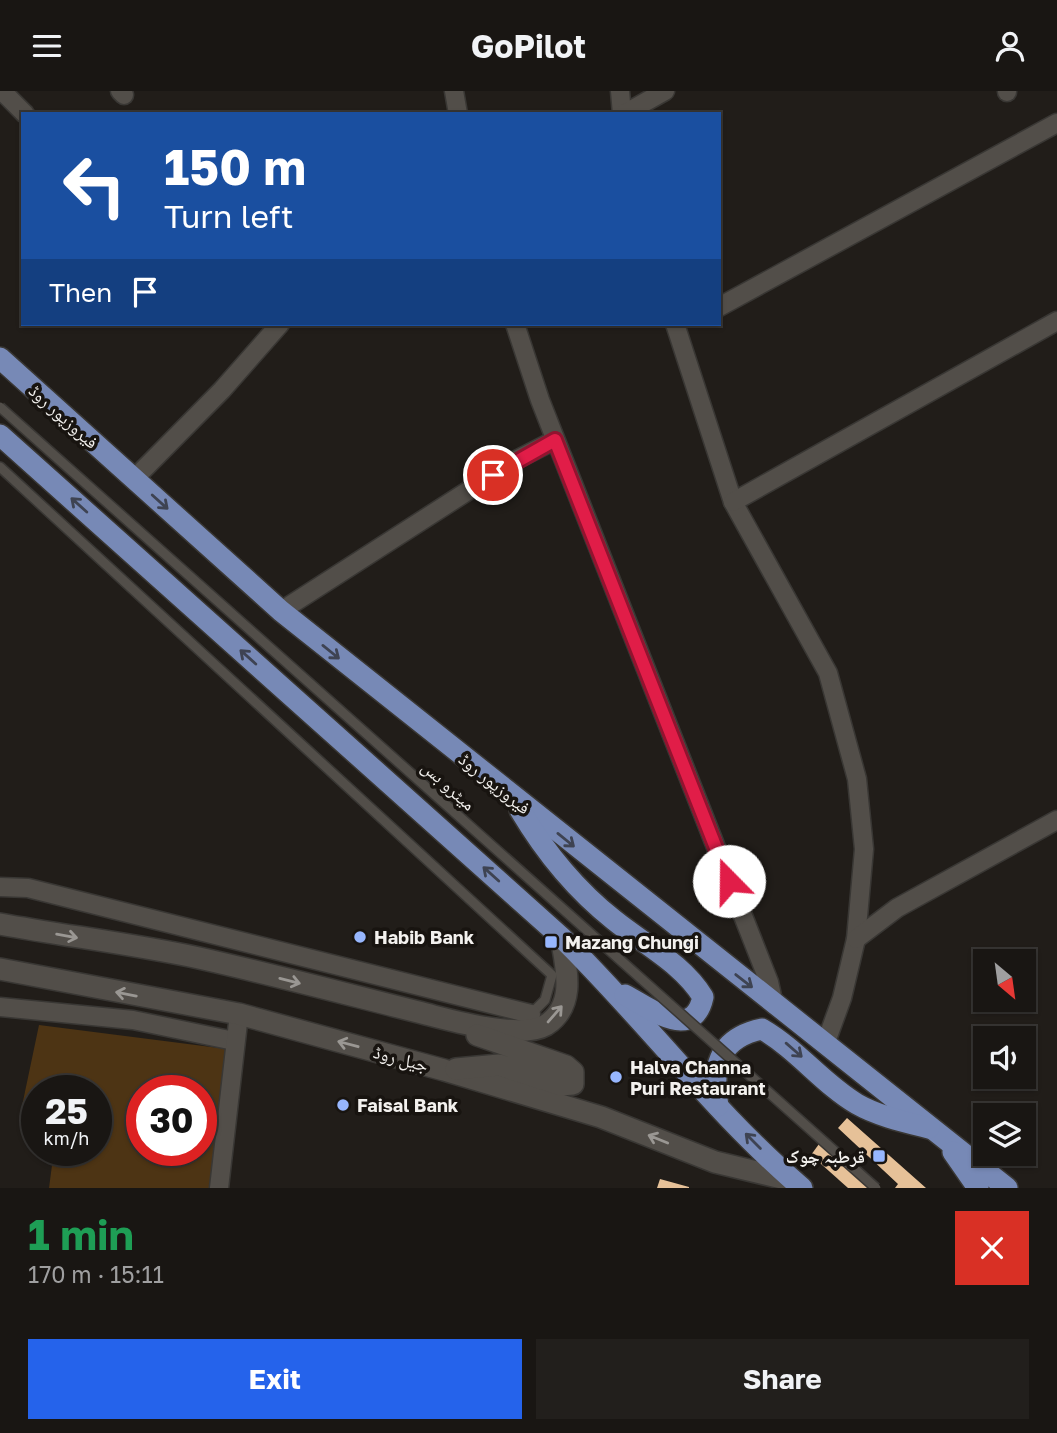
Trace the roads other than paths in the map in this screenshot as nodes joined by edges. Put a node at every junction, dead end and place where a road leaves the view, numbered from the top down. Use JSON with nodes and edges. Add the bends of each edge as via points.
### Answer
{"nodes":[{"id":1,"x":2,"y":91,"type":"edge"},
{"id":2,"x":454,"y":91,"type":"edge"},
{"id":3,"x":620,"y":91,"type":"edge"},
{"id":4,"x":666,"y":91,"type":"edge"},
{"id":5,"x":23,"y":112,"type":"edge"},
{"id":6,"x":458,"y":112,"type":"edge"},
{"id":7,"x":623,"y":112,"type":"edge"},
{"id":8,"x":627,"y":112,"type":"edge"},
{"id":9,"x":1057,"y":123,"type":"edge"},
{"id":10,"x":721,"y":306,"type":"edge"},
{"id":11,"x":1057,"y":321,"type":"edge"},
{"id":12,"x":278,"y":326,"type":"edge"},
{"id":13,"x":516,"y":326,"type":"edge"},
{"id":14,"x":680,"y":326,"type":"edge"},
{"id":15,"x":0,"y":358,"type":"edge"},
{"id":16,"x":0,"y":407,"type":"edge"},
{"id":17,"x":0,"y":435,"type":"edge"},
{"id":18,"x":555,"y":440,"type":"junction"},
{"id":19,"x":0,"y":467,"type":"edge"},
{"id":20,"x":134,"y":479,"type":"junction"},
{"id":21,"x":733,"y":502,"type":"junction"},
{"id":22,"x":281,"y":611,"type":"junction"},
{"id":23,"x":512,"y":796,"type":"junction"},
{"id":24,"x":1057,"y":820,"type":"edge"},
{"id":25,"x":0,"y":887,"type":"edge"},
{"id":26,"x":0,"y":924,"type":"edge"},
{"id":27,"x":561,"y":937,"type":"junction"},
{"id":28,"x":856,"y":939,"type":"junction"},
{"id":29,"x":0,"y":969,"type":"edge"},
{"id":30,"x":615,"y":990,"type":"junction"},
{"id":31,"x":774,"y":1005,"type":"junction"},
{"id":32,"x":0,"y":1007,"type":"edge"},
{"id":33,"x":239,"y":1014,"type":"junction"},
{"id":34,"x":531,"y":1014,"type":"joint"},
{"id":35,"x":458,"y":1022,"type":"junction"},
{"id":36,"x":234,"y":1041,"type":"junction"},
{"id":37,"x":826,"y":1042,"type":"junction"},
{"id":38,"x":444,"y":1070,"type":"junction"},
{"id":39,"x":718,"y":1106,"type":"junction"},
{"id":40,"x":938,"y":1131,"type":"junction"},
{"id":41,"x":795,"y":1186,"type":"edge"},
{"id":42,"x":219,"y":1188,"type":"edge"},
{"id":43,"x":876,"y":1188,"type":"edge"},
{"id":44,"x":978,"y":1188,"type":"edge"},
{"id":45,"x":1007,"y":1188,"type":"edge"}],
"edges":[{"from":1,"to":5,"type":"street"},
{"from":2,"to":6,"type":"street"},
{"from":3,"to":7,"type":"street"},
{"from":4,"to":8,"type":"street"},
{"from":9,"to":10,"type":"street"},
{"from":11,"to":21,"type":"street"},
{"from":12,"to":20,"type":"street"},
{"from":13,"to":18,"type":"street"},
{"from":14,"to":21,"type":"street"},
{"from":15,"to":20,"type":"main road","name":"فیروزپور روڈ"},
{"from":16,"to":43,"type":"lane","name":"میٹرو بس","bridge":true},
{"from":27,"to":17,"type":"main road","one_way":true},
{"from":18,"to":22,"type":"street","via":[[516,460]]},
{"from":18,"to":31,"type":"street","via":[[769,982]]},
{"from":19,"to":34,"type":"lane","via":[[552,975],[545,1000]]},
{"from":20,"to":22,"type":"main road","name":"فیروزپور روڈ","one_way":true},
{"from":21,"to":28,"type":"street","via":[[828,673],[857,779],[864,849]]},
{"from":22,"to":23,"type":"main road","name":"فیروزپور روڈ","one_way":true},
{"from":23,"to":30,"type":"main road","via":[[546,854],[612,919],[693,981],[703,997],[701,1009],[690,1019],[675,1021]]},
{"from":23,"to":31,"type":"main road","name":"فیروزپور روڈ","one_way":true},
{"from":24,"to":28,"type":"street","via":[[897,908]]},
{"from":25,"to":34,"type":"street","via":[[28,888]]},
{"from":26,"to":35,"type":"main road","one_way":true,"via":[[198,958]]},
{"from":27,"to":30,"type":"main road"},
{"from":35,"to":27,"type":"main road","one_way":true,"via":[[524,1030],[554,1018],[567,991]]},
{"from":28,"to":37,"type":"street"},
{"from":33,"to":29,"type":"main road","name":"جیل روڈ","one_way":true},
{"from":30,"to":39,"type":"main road"},
{"from":31,"to":37,"type":"main road","name":"فیروزپور روڈ"},
{"from":32,"to":36,"type":"street","via":[[133,1020]]},
{"from":33,"to":36,"type":"street"},
{"from":38,"to":33,"type":"main road","name":"جیل روڈ","one_way":true},
{"from":35,"to":38,"type":"main road","via":[[469,1033],[566,1066],[575,1078],[569,1086],[499,1065]]},
{"from":36,"to":42,"type":"street"},
{"from":37,"to":40,"type":"main road","name":"فیروزپور روڈ"},
{"from":41,"to":38,"type":"main road","name":"جیل روڈ","one_way":true,"via":[[715,1162],[601,1117]]},
{"from":39,"to":40,"type":"main road","one_way":true,"via":[[714,1081],[727,1046],[745,1033],[762,1030],[784,1042],[856,1103]]},
{"from":41,"to":39,"type":"main road","one_way":true},
{"from":40,"to":44,"type":"main road"},
{"from":40,"to":45,"type":"main road","name":"فیروزپور روڈ"}]}
